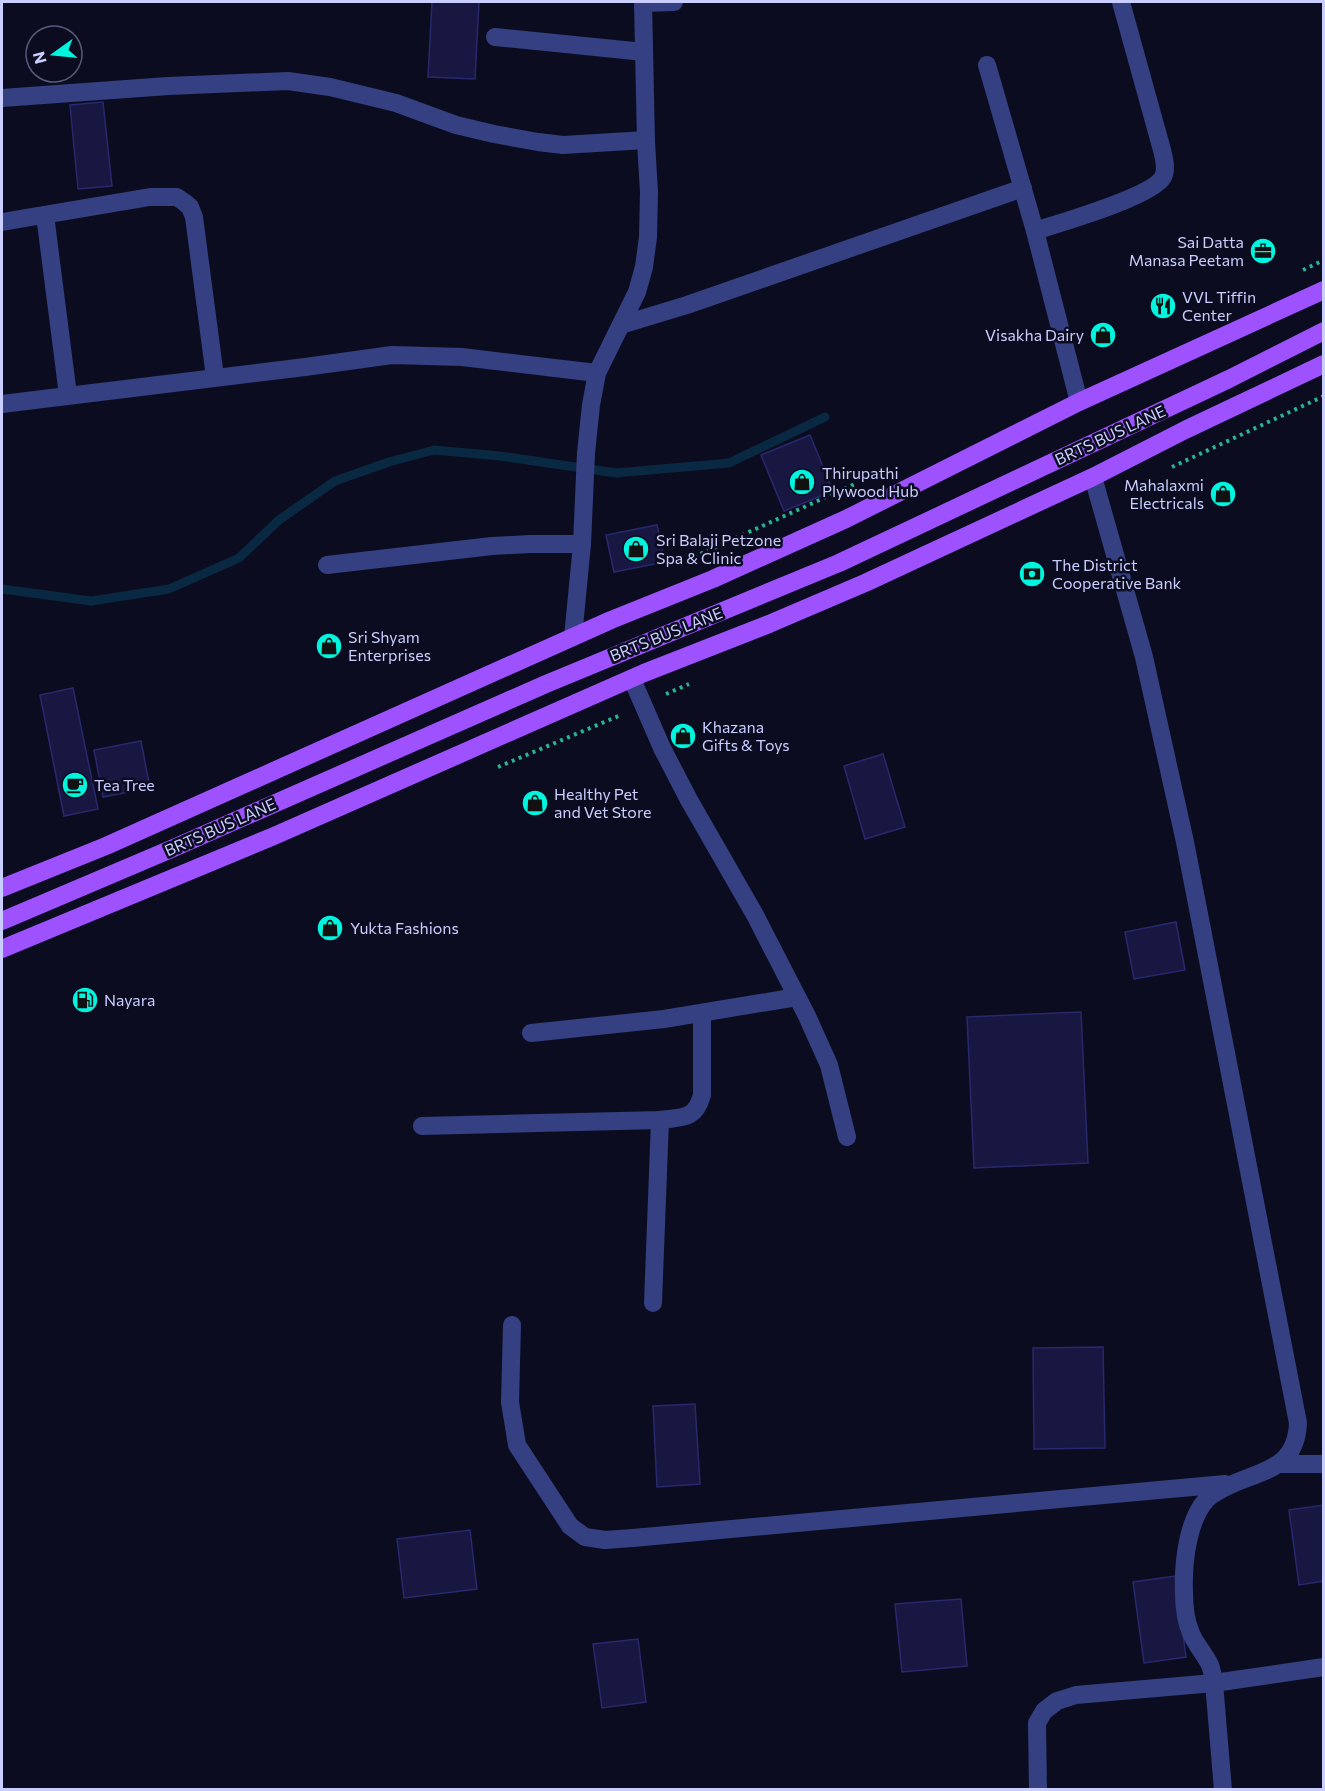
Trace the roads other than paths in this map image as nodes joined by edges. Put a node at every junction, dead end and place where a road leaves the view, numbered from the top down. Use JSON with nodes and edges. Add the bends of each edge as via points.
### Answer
{"nodes":[{"id":1,"x":643,"y":2,"type":"edge"},
{"id":2,"x":674,"y":2,"type":"edge"},
{"id":3,"x":1121,"y":2,"type":"edge"},
{"id":4,"x":495,"y":37,"type":"dead end"},
{"id":5,"x":644,"y":52,"type":"junction"},
{"id":6,"x":987,"y":65,"type":"dead end"},
{"id":7,"x":2,"y":98,"type":"edge"},
{"id":8,"x":646,"y":140,"type":"junction"},
{"id":9,"x":1023,"y":188,"type":"junction"},
{"id":10,"x":45,"y":214,"type":"junction"},
{"id":11,"x":2,"y":222,"type":"edge"},
{"id":12,"x":1035,"y":231,"type":"junction"},
{"id":13,"x":1323,"y":290,"type":"edge"},
{"id":14,"x":621,"y":325,"type":"junction"},
{"id":15,"x":1323,"y":331,"type":"edge"},
{"id":16,"x":1323,"y":364,"type":"edge"},
{"id":17,"x":597,"y":373,"type":"junction"},
{"id":18,"x":215,"y":377,"type":"junction"},
{"id":19,"x":68,"y":395,"type":"junction"},
{"id":20,"x":1079,"y":402,"type":"junction"},
{"id":21,"x":2,"y":404,"type":"edge"},
{"id":22,"x":1093,"y":477,"type":"junction"},
{"id":23,"x":582,"y":544,"type":"junction"},
{"id":24,"x":327,"y":565,"type":"dead end"},
{"id":25,"x":573,"y":638,"type":"junction"},
{"id":26,"x":632,"y":679,"type":"junction"},
{"id":27,"x":2,"y":888,"type":"edge"},
{"id":28,"x":2,"y":921,"type":"edge"},
{"id":29,"x":2,"y":949,"type":"edge"},
{"id":30,"x":797,"y":997,"type":"junction"},
{"id":31,"x":702,"y":1012,"type":"junction"},
{"id":32,"x":531,"y":1033,"type":"dead end"},
{"id":33,"x":660,"y":1120,"type":"junction"},
{"id":34,"x":422,"y":1126,"type":"dead end"},
{"id":35,"x":847,"y":1137,"type":"dead end"},
{"id":36,"x":653,"y":1303,"type":"dead end"},
{"id":37,"x":512,"y":1325,"type":"dead end"},
{"id":38,"x":1280,"y":1464,"type":"junction"},
{"id":39,"x":1323,"y":1464,"type":"edge"},
{"id":40,"x":1230,"y":1484,"type":"junction"},
{"id":41,"x":1323,"y":1668,"type":"edge"},
{"id":42,"x":1214,"y":1683,"type":"junction"},
{"id":43,"x":1038,"y":1790,"type":"edge"},
{"id":44,"x":1223,"y":1790,"type":"edge"}],
"edges":[{"from":1,"to":2,"type":"street"},
{"from":1,"to":5,"type":"street"},
{"from":3,"to":12,"type":"street","via":[[1162,150],[1162,178],[1144,192]]},
{"from":4,"to":5,"type":"street"},
{"from":5,"to":8,"type":"street"},
{"from":6,"to":9,"type":"street"},
{"from":7,"to":8,"type":"street","via":[[288,81],[396,103],[456,125],[538,142],[563,145]]},
{"from":8,"to":14,"type":"street","via":[[649,192],[644,267]]},
{"from":9,"to":12,"type":"street"},
{"from":9,"to":14,"type":"street"},
{"from":10,"to":11,"type":"street"},
{"from":10,"to":18,"type":"street","via":[[150,197],[177,197],[190,207]]},
{"from":10,"to":19,"type":"street"},
{"from":12,"to":20,"type":"street"},
{"from":13,"to":20,"type":"main road"},
{"from":14,"to":17,"type":"street"},
{"from":15,"to":28,"type":"main road","name":"BRTS BUS LANE","via":[[839,563],[546,684]]},
{"from":16,"to":22,"type":"main road"},
{"from":17,"to":18,"type":"street","via":[[462,357],[392,354]]},
{"from":17,"to":23,"type":"street","via":[[586,453]]},
{"from":18,"to":19,"type":"street"},
{"from":19,"to":21,"type":"street"},
{"from":20,"to":25,"type":"main road","via":[[846,519]]},
{"from":22,"to":26,"type":"main road","via":[[865,583]]},
{"from":22,"to":38,"type":"street","via":[[1144,657],[1185,842],[1296,1407],[1298,1437]]},
{"from":23,"to":24,"type":"street","via":[[492,546]]},
{"from":23,"to":25,"type":"street"},
{"from":25,"to":27,"type":"main road","via":[[117,842]]},
{"from":26,"to":29,"type":"main road","via":[[274,836]]},
{"from":26,"to":30,"type":"street","via":[[688,800]]},
{"from":30,"to":31,"type":"street"},
{"from":30,"to":35,"type":"street","via":[[829,1065]]},
{"from":31,"to":32,"type":"street"},
{"from":31,"to":33,"type":"street","via":[[699,1108],[693,1114]]},
{"from":33,"to":34,"type":"street"},
{"from":33,"to":36,"type":"street"},
{"from":37,"to":40,"type":"street","via":[[510,1402],[517,1445],[570,1526],[585,1537],[633,1538]]},
{"from":38,"to":39,"type":"street"},
{"from":38,"to":40,"type":"street"},
{"from":40,"to":42,"type":"street","via":[[1207,1498],[1188,1535],[1184,1592],[1191,1633],[1210,1666]]},
{"from":41,"to":42,"type":"street"},
{"from":42,"to":43,"type":"street","via":[[1077,1695],[1057,1701],[1037,1723]]},
{"from":42,"to":44,"type":"street"}]}
